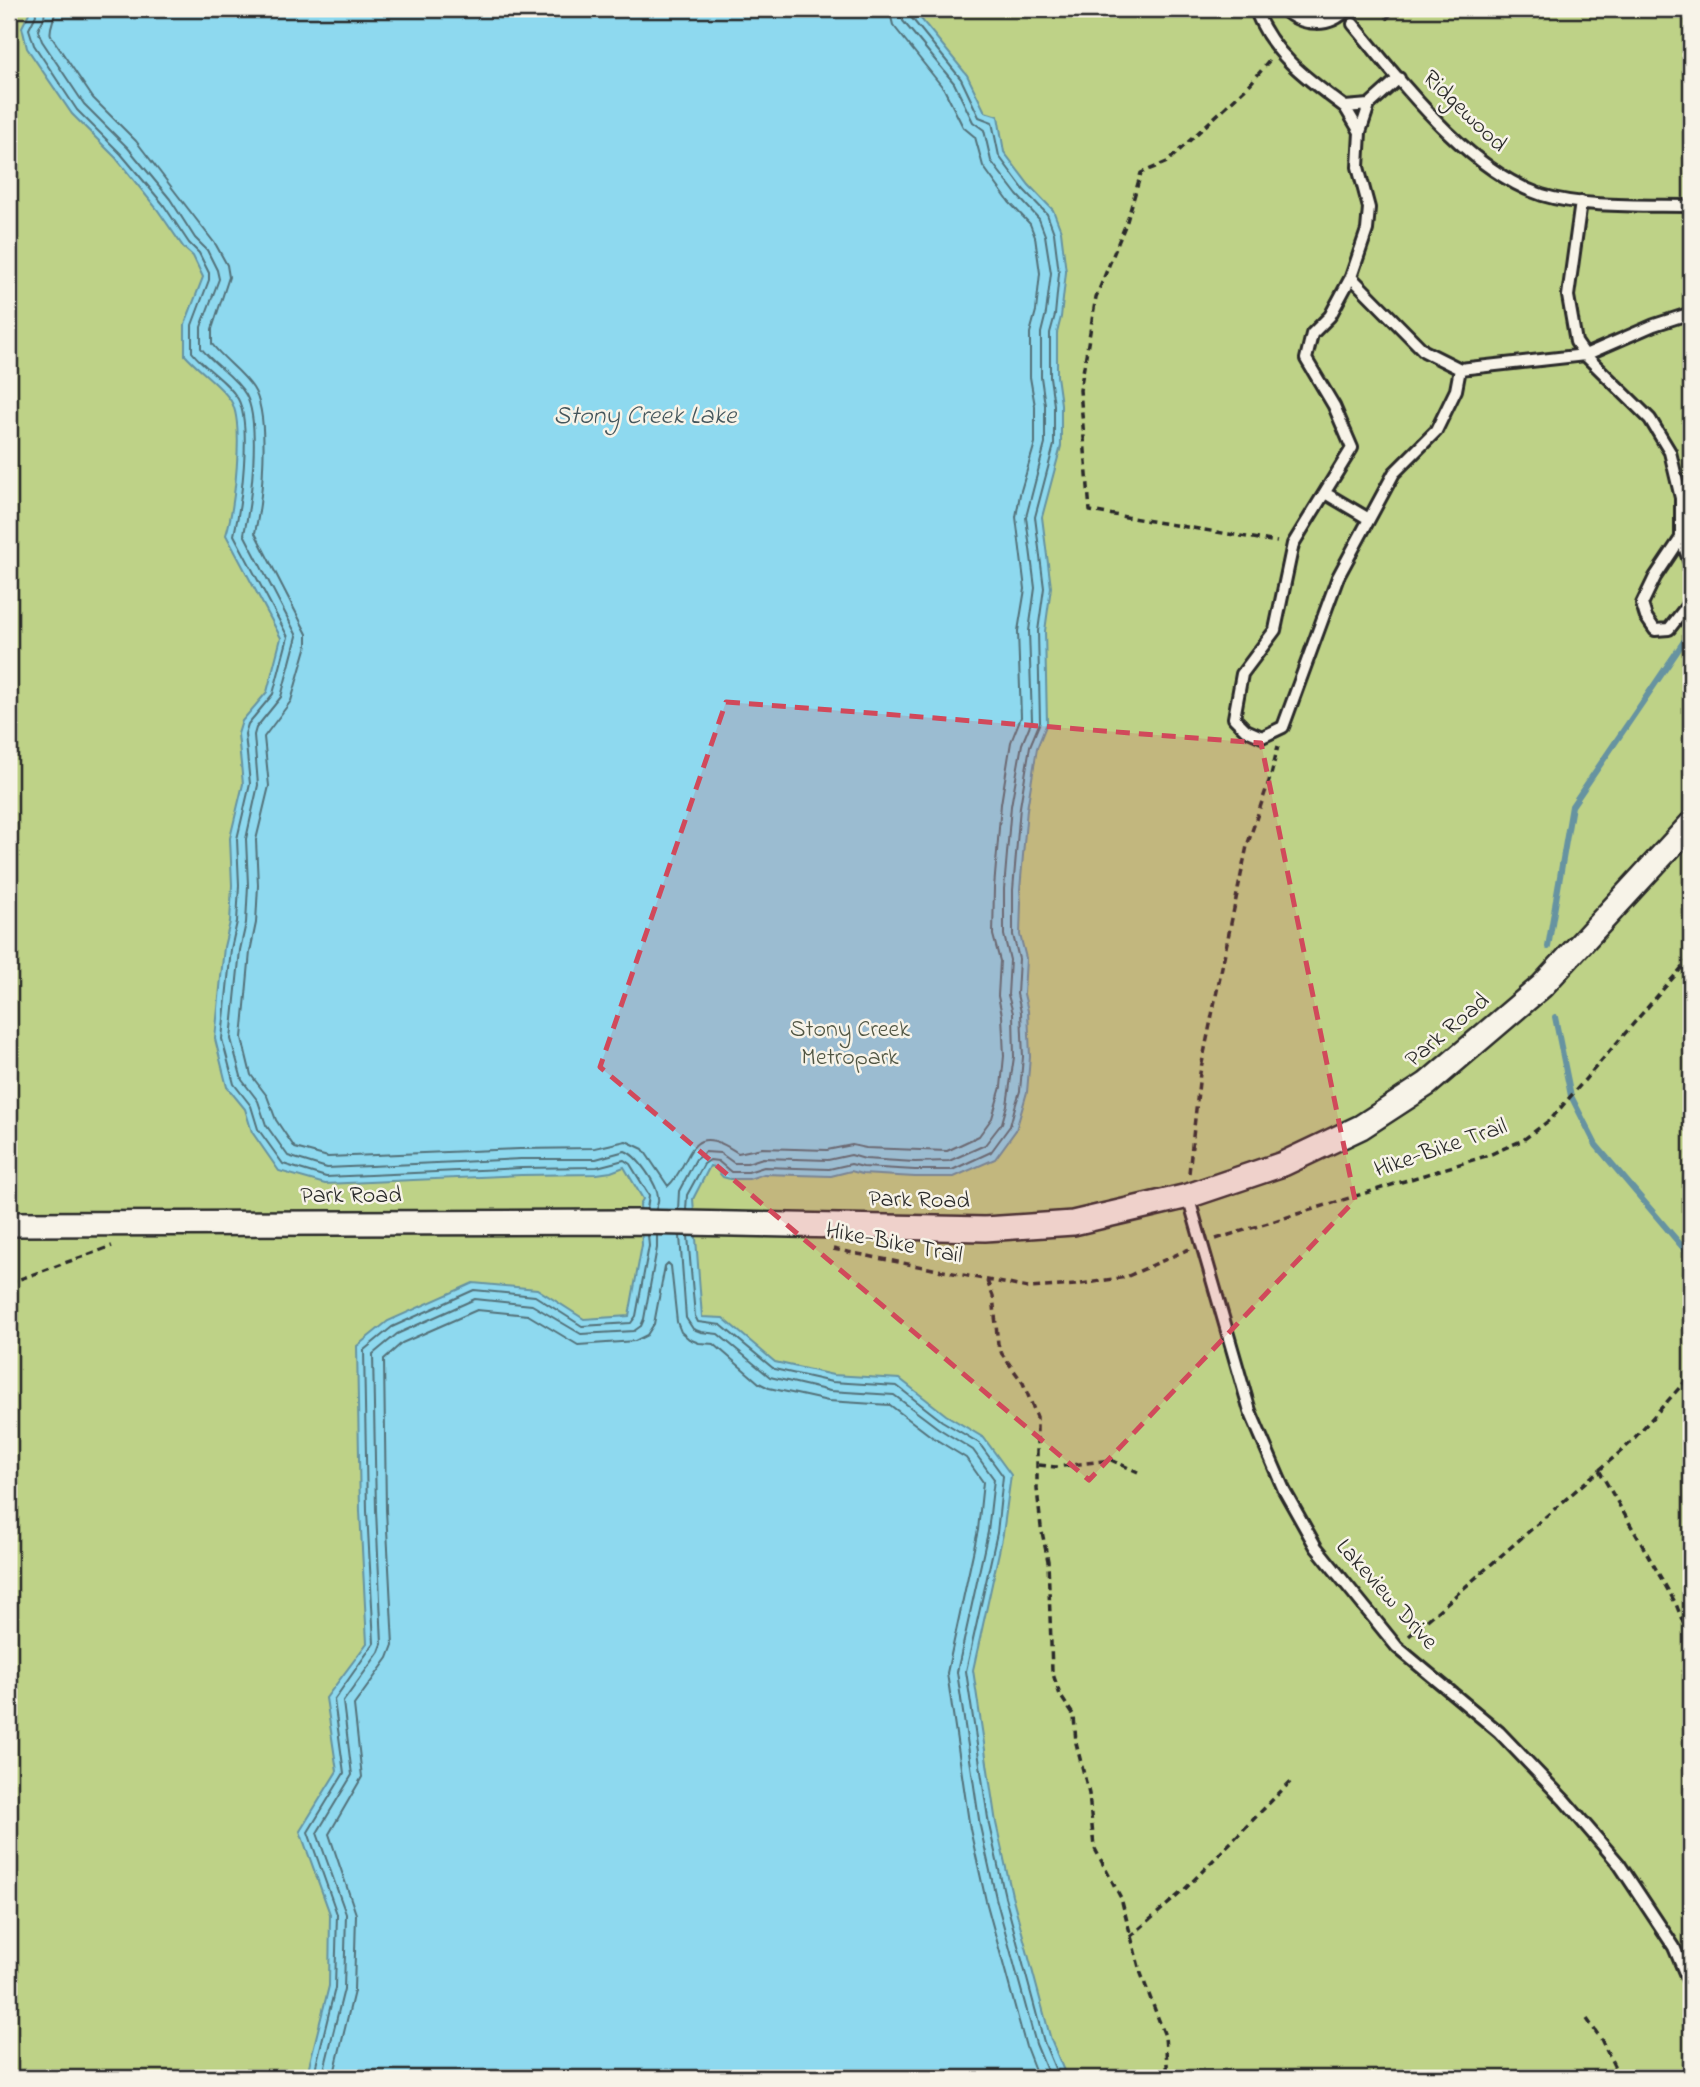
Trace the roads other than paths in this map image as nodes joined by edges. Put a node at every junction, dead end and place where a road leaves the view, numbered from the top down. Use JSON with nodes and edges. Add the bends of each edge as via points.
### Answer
{"nodes":[{"id":1,"x":1255,"y":9,"type":"edge"},
{"id":2,"x":1283,"y":9,"type":"edge"},
{"id":3,"x":1348,"y":9,"type":"edge"},
{"id":4,"x":1331,"y":22,"type":"junction"},
{"id":5,"x":1353,"y":24,"type":"junction"},
{"id":6,"x":1399,"y":78,"type":"junction"},
{"id":7,"x":1369,"y":105,"type":"junction"},
{"id":8,"x":1345,"y":107,"type":"junction"},
{"id":9,"x":1360,"y":132,"type":"junction"},
{"id":10,"x":1581,"y":202,"type":"junction"},
{"id":11,"x":1691,"y":206,"type":"edge"},
{"id":12,"x":1351,"y":277,"type":"junction"},
{"id":13,"x":1691,"y":313,"type":"edge"},
{"id":14,"x":1585,"y":355,"type":"junction"},
{"id":15,"x":1460,"y":369,"type":"junction"},
{"id":16,"x":1691,"y":487,"type":"edge"},
{"id":17,"x":1325,"y":493,"type":"junction"},
{"id":18,"x":1681,"y":498,"type":"junction"},
{"id":19,"x":1370,"y":519,"type":"junction"},
{"id":20,"x":1681,"y":538,"type":"junction"},
{"id":21,"x":1691,"y":566,"type":"edge"},
{"id":22,"x":1691,"y":593,"type":"edge"},
{"id":23,"x":1691,"y":824,"type":"edge"},
{"id":24,"x":1188,"y":1196,"type":"junction"},
{"id":25,"x":9,"y":1224,"type":"edge"},
{"id":26,"x":1691,"y":1987,"type":"edge"}],
"edges":[{"from":1,"to":8,"type":"lane","via":[[1264,33],[1304,77]]},
{"from":2,"to":4,"type":"lane","via":[[1302,22]]},
{"from":3,"to":4,"type":"lane","name":"Ridgewood"},
{"from":3,"to":5,"type":"lane","name":"Ridgewood"},
{"from":4,"to":5,"type":"lane"},
{"from":5,"to":6,"type":"lane","name":"Ridgewood"},
{"from":6,"to":7,"type":"lane"},
{"from":6,"to":10,"type":"lane","name":"Ridgewood","via":[[1472,155],[1507,180],[1543,195]]},
{"from":7,"to":8,"type":"lane"},
{"from":7,"to":9,"type":"lane"},
{"from":8,"to":9,"type":"lane"},
{"from":9,"to":12,"type":"lane","via":[[1358,167],[1369,208],[1367,230]]},
{"from":10,"to":11,"type":"lane","name":"Ridgewood"},
{"from":10,"to":14,"type":"lane","via":[[1568,296],[1576,342]]},
{"from":12,"to":15,"type":"lane","via":[[1423,351]]},
{"from":12,"to":17,"type":"lane","via":[[1330,316],[1312,334],[1306,359],[1352,448]]},
{"from":13,"to":14,"type":"lane"},
{"from":14,"to":15,"type":"lane"},
{"from":14,"to":18,"type":"lane","via":[[1650,419],[1670,452]]},
{"from":15,"to":19,"type":"lane","via":[[1456,390],[1436,431],[1394,473]]},
{"from":16,"to":18,"type":"lane"},
{"from":17,"to":19,"type":"lane"},
{"from":17,"to":19,"type":"lane","via":[[1293,544],[1275,630],[1242,674],[1234,718],[1246,730],[1262,737],[1283,727],[1338,577]]},
{"from":18,"to":20,"type":"lane"},
{"from":20,"to":21,"type":"lane"},
{"from":20,"to":22,"type":"lane","via":[[1642,604],[1646,617],[1655,629],[1669,629]]},
{"from":23,"to":24,"type":"street","name":"Park Road","via":[[1542,986],[1427,1084],[1350,1132],[1283,1164]]},
{"from":24,"to":25,"type":"street","name":"Park Road","via":[[1073,1223],[985,1229],[636,1222]]},
{"from":24,"to":26,"type":"lane","name":"Lakeview Drive","via":[[1250,1411],[1284,1490],[1316,1547],[1397,1647],[1499,1732],[1619,1864],[1674,1947]]}]}
